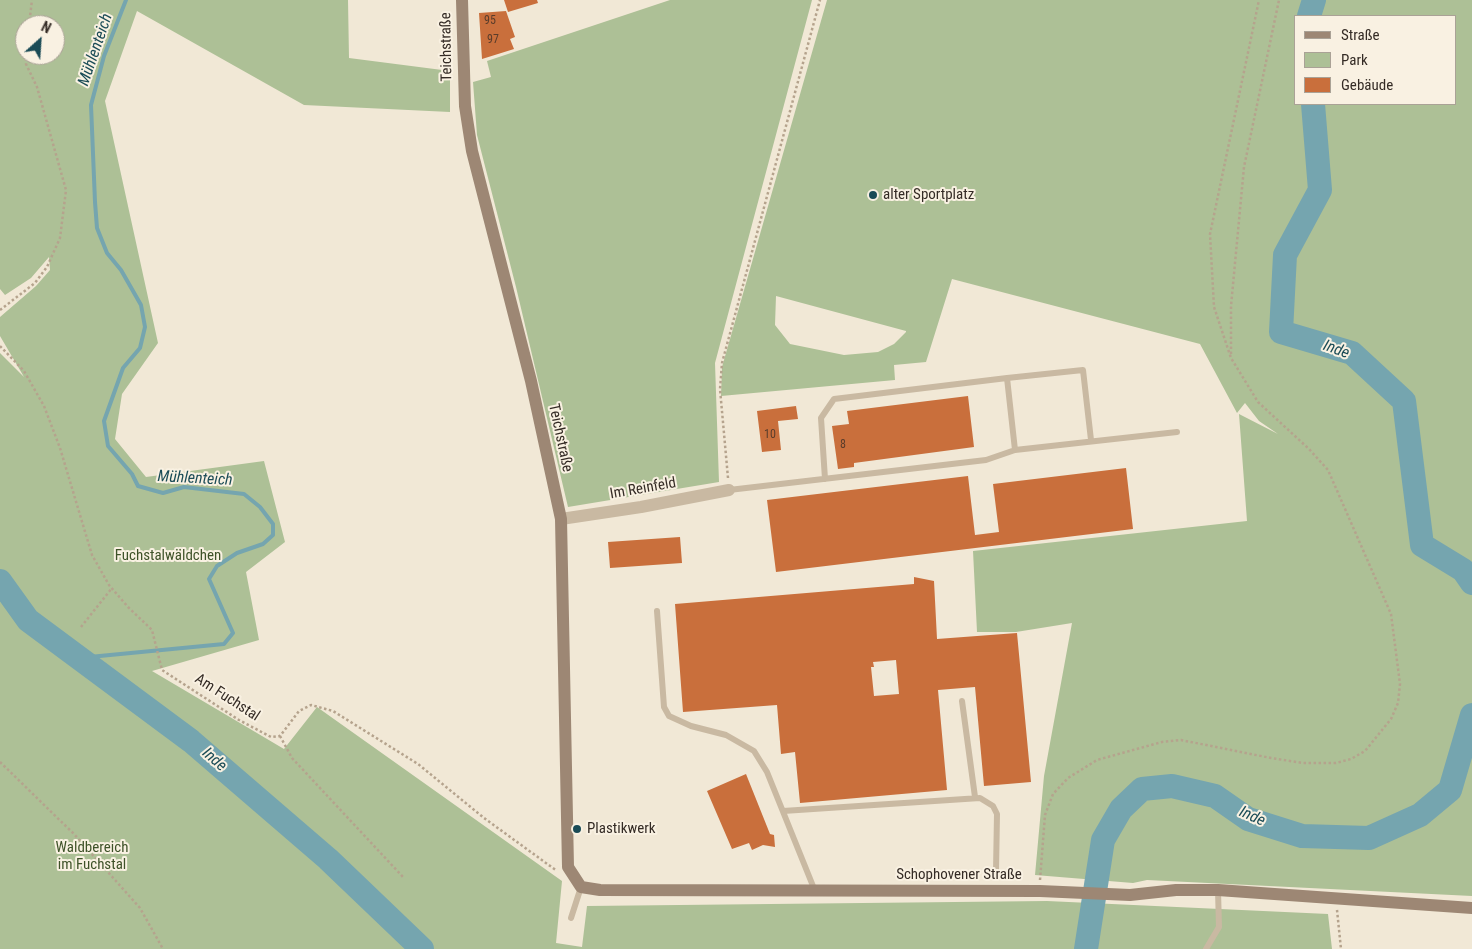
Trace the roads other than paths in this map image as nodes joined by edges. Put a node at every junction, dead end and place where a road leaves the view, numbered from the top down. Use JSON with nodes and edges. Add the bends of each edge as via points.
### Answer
{"nodes":[{"id":1,"x":462,"y":0,"type":"edge"},
{"id":2,"x":1007,"y":378,"type":"junction"},
{"id":3,"x":1177,"y":432,"type":"dead end"},
{"id":4,"x":1091,"y":440,"type":"junction"},
{"id":5,"x":1015,"y":450,"type":"junction"},
{"id":6,"x":825,"y":479,"type":"junction"},
{"id":7,"x":730,"y":490,"type":"joint"},
{"id":8,"x":561,"y":519,"type":"junction"},
{"id":9,"x":657,"y":611,"type":"dead end"},
{"id":10,"x":962,"y":701,"type":"dead end"},
{"id":11,"x":975,"y":796,"type":"junction"},
{"id":12,"x":783,"y":811,"type":"junction"},
{"id":13,"x":996,"y":872,"type":"dead end"},
{"id":14,"x":581,"y":888,"type":"junction"},
{"id":15,"x":1218,"y":890,"type":"junction"},
{"id":16,"x":815,"y":891,"type":"junction"},
{"id":17,"x":1472,"y":908,"type":"edge"},
{"id":18,"x":570,"y":918,"type":"dead end"},
{"id":19,"x":1206,"y":949,"type":"edge"}],
"edges":[{"from":1,"to":8,"type":"main road","name":"Teichstraße","via":[[464,106],[472,152],[528,372]]},
{"from":2,"to":4,"type":"lane","via":[[1083,370]]},
{"from":2,"to":5,"type":"lane"},
{"from":2,"to":6,"type":"lane","via":[[834,399],[821,418]]},
{"from":3,"to":4,"type":"lane"},
{"from":4,"to":5,"type":"lane"},
{"from":5,"to":6,"type":"lane","via":[[986,460]]},
{"from":6,"to":7,"type":"lane"},
{"from":7,"to":8,"type":"street","name":"Im Reinfeld"},
{"from":8,"to":14,"type":"main road","name":"Teichstraße","via":[[568,867]]},
{"from":9,"to":12,"type":"lane","via":[[664,707],[669,716],[691,726],[726,735],[754,751],[767,772]]},
{"from":10,"to":11,"type":"lane"},
{"from":11,"to":12,"type":"lane"},
{"from":11,"to":13,"type":"lane","via":[[986,800],[997,814]]},
{"from":12,"to":16,"type":"lane"},
{"from":14,"to":16,"type":"main road","name":"Schophovener Straße"},
{"from":14,"to":18,"type":"lane"},
{"from":15,"to":16,"type":"main road","name":"Schophovener Straße","via":[[1130,895],[1045,891]]},
{"from":15,"to":17,"type":"main road","name":"Schophovener Straße"},
{"from":15,"to":19,"type":"lane","via":[[1219,927]]}]}
